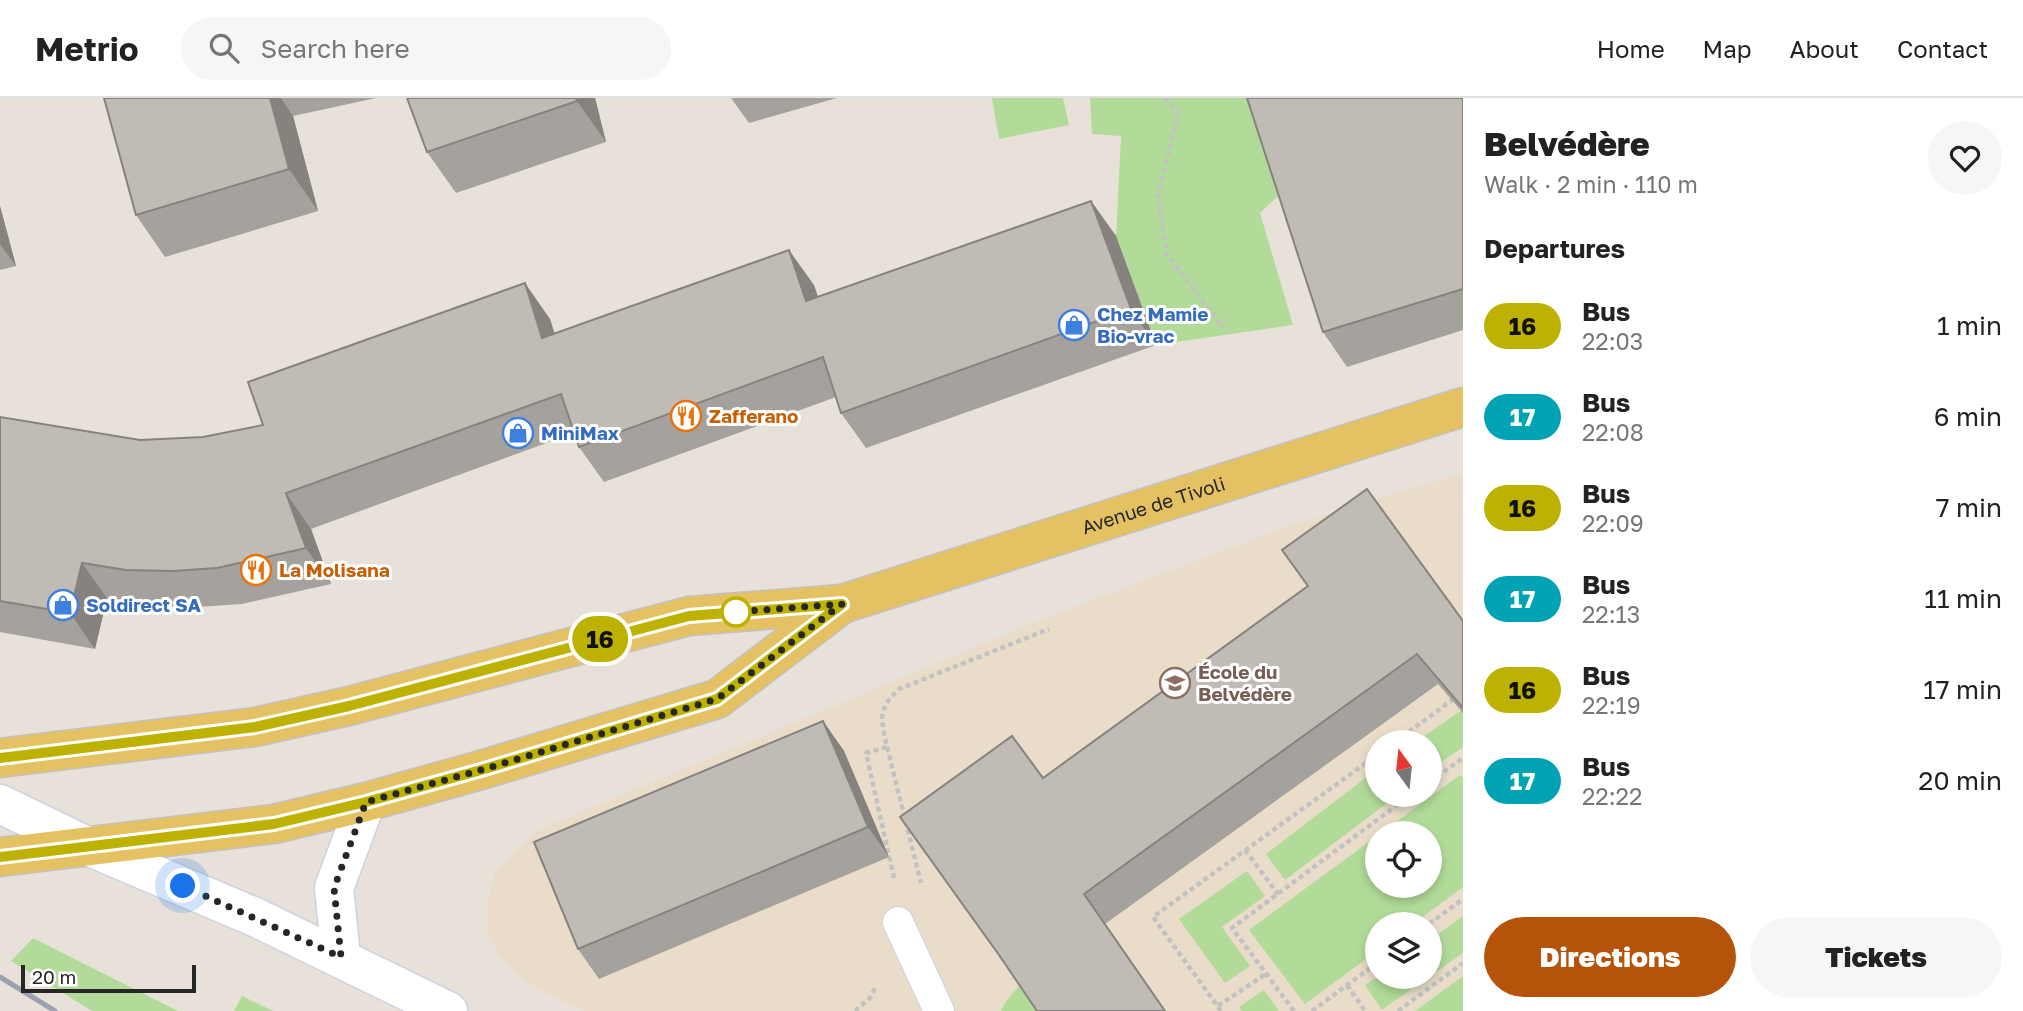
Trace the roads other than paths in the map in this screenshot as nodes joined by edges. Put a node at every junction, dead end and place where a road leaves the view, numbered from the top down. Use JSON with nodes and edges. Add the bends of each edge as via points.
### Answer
{"nodes":[{"id":1,"x":1463,"y":407,"type":"edge"},
{"id":2,"x":842,"y":604,"type":"junction"},
{"id":3,"x":0,"y":758,"type":"edge"},
{"id":4,"x":366,"y":802,"type":"junction"},
{"id":5,"x":0,"y":804,"type":"edge"},
{"id":6,"x":85,"y":845,"type":"junction"},
{"id":7,"x":0,"y":857,"type":"edge"},
{"id":8,"x":898,"y":922,"type":"road end"},
{"id":9,"x":341,"y":957,"type":"junction"},
{"id":10,"x":447,"y":1011,"type":"edge"},
{"id":11,"x":939,"y":1011,"type":"edge"}],
"edges":[{"from":1,"to":2,"type":"main road","name":"Avenue de Tivoli"},
{"from":2,"to":3,"type":"main road","name":"Avenue de Tivoli","via":[[689,616],[255,727]]},
{"from":2,"to":4,"type":"main road","name":"Avenue de Tivoli","via":[[717,699]]},
{"from":4,"to":6,"type":"main road","name":"Avenue de Tivoli","via":[[274,824]]},
{"from":4,"to":9,"type":"street","via":[[334,888]]},
{"from":5,"to":6,"type":"street"},
{"from":6,"to":7,"type":"main road","name":"Avenue de Tivoli"},
{"from":6,"to":9,"type":"street"},
{"from":8,"to":11,"type":"lane"},
{"from":9,"to":10,"type":"street"}]}
